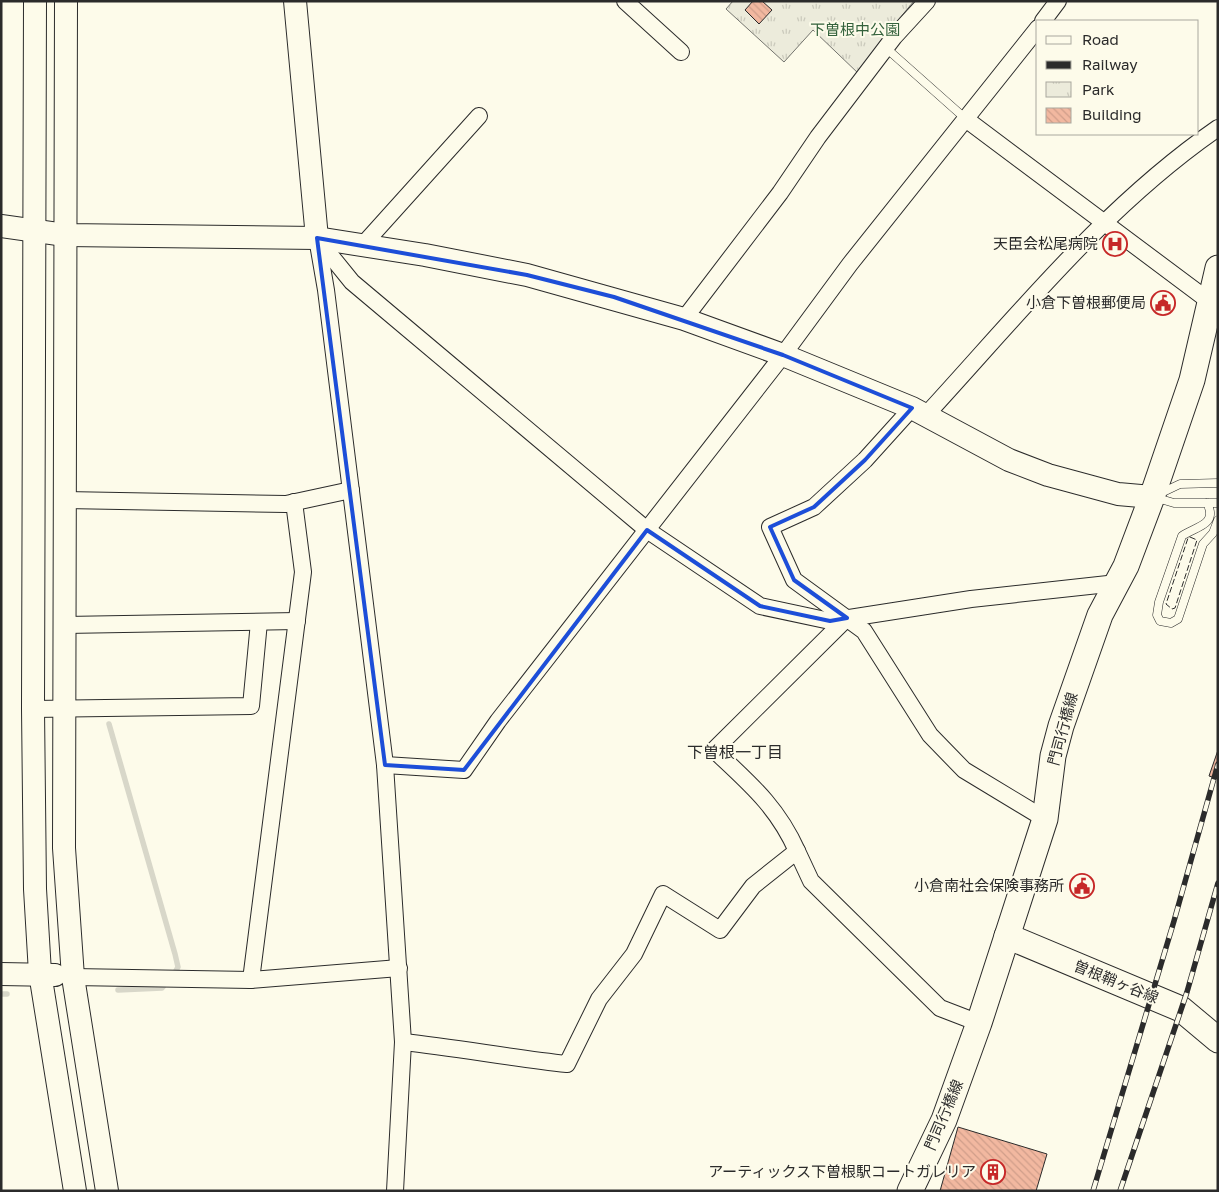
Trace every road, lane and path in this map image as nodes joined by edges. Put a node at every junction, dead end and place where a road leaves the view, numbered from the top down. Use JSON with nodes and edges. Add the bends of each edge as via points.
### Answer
{"nodes":[{"id":1,"x":36,"y":1,"type":"edge"},
{"id":2,"x":66,"y":1,"type":"edge"},
{"id":3,"x":295,"y":1,"type":"edge"},
{"id":4,"x":625,"y":1,"type":"edge"},
{"id":5,"x":927,"y":1,"type":"edge"},
{"id":6,"x":1058,"y":1,"type":"edge"},
{"id":7,"x":1044,"y":20,"type":"edge"},
{"id":8,"x":1036,"y":31,"type":"edge"},
{"id":9,"x":886,"y":48,"type":"junction"},
{"id":10,"x":681,"y":52,"type":"dead end"},
{"id":11,"x":479,"y":116,"type":"dead end"},
{"id":12,"x":967,"y":120,"type":"junction"},
{"id":13,"x":1218,"y":128,"type":"edge"},
{"id":14,"x":1103,"y":222,"type":"junction"},
{"id":15,"x":1,"y":226,"type":"edge"},
{"id":16,"x":35,"y":230,"type":"junction"},
{"id":17,"x":66,"y":235,"type":"junction"},
{"id":18,"x":317,"y":238,"type":"junction"},
{"id":19,"x":361,"y":247,"type":"junction"},
{"id":20,"x":1218,"y":268,"type":"edge"},
{"id":21,"x":1209,"y":301,"type":"junction"},
{"id":22,"x":684,"y":319,"type":"junction"},
{"id":23,"x":783,"y":355,"type":"junction"},
{"id":24,"x":919,"y":412,"type":"junction"},
{"id":25,"x":1218,"y":483,"type":"edge"},
{"id":26,"x":351,"y":490,"type":"junction"},
{"id":27,"x":1152,"y":496,"type":"junction"},
{"id":28,"x":65,"y":500,"type":"junction"},
{"id":29,"x":294,"y":502,"type":"junction"},
{"id":30,"x":1207,"y":503,"type":"junction"},
{"id":31,"x":1218,"y":503,"type":"edge"},
{"id":32,"x":1218,"y":520,"type":"edge"},
{"id":33,"x":647,"y":530,"type":"junction"},
{"id":34,"x":1193,"y":530,"type":"junction"},
{"id":35,"x":1203,"y":544,"type":"junction"},
{"id":36,"x":1117,"y":583,"type":"junction"},
{"id":37,"x":847,"y":618,"type":"junction"},
{"id":38,"x":297,"y":621,"type":"junction"},
{"id":39,"x":259,"y":622,"type":"junction"},
{"id":40,"x":65,"y":625,"type":"junction"},
{"id":41,"x":33,"y":709,"type":"junction"},
{"id":42,"x":64,"y":710,"type":"junction"},
{"id":43,"x":385,"y":765,"type":"junction"},
{"id":44,"x":1045,"y":819,"type":"junction"},
{"id":45,"x":797,"y":851,"type":"junction"},
{"id":46,"x":1007,"y":936,"type":"junction"},
{"id":47,"x":399,"y":968,"type":"junction"},
{"id":48,"x":40,"y":973,"type":"junction"},
{"id":49,"x":1,"y":974,"type":"edge"},
{"id":50,"x":72,"y":977,"type":"junction"},
{"id":51,"x":251,"y":980,"type":"junction"},
{"id":52,"x":979,"y":1023,"type":"junction"},
{"id":53,"x":1218,"y":1040,"type":"edge"},
{"id":54,"x":403,"y":1042,"type":"junction"},
{"id":55,"x":75,"y":1191,"type":"edge"},
{"id":56,"x":107,"y":1191,"type":"edge"},
{"id":57,"x":395,"y":1191,"type":"edge"},
{"id":58,"x":910,"y":1191,"type":"edge"}],
"edges":[{"from":1,"to":16,"type":"street"},
{"from":2,"to":17,"type":"street"},
{"from":3,"to":18,"type":"street"},
{"from":4,"to":10,"type":"street"},
{"from":5,"to":9,"type":"street"},
{"from":6,"to":7,"type":"street"},
{"from":8,"to":12,"type":"street"},
{"from":9,"to":12,"type":"lane"},
{"from":9,"to":22,"type":"street"},
{"from":11,"to":19,"type":"street"},
{"from":12,"to":14,"type":"street"},
{"from":12,"to":23,"type":"street","via":[[850,264]]},
{"from":13,"to":14,"type":"street","via":[[1178,156]]},
{"from":14,"to":21,"type":"street"},
{"from":14,"to":24,"type":"street"},
{"from":15,"to":16,"type":"street"},
{"from":16,"to":17,"type":"street"},
{"from":16,"to":41,"type":"street"},
{"from":17,"to":18,"type":"street"},
{"from":17,"to":28,"type":"street"},
{"from":18,"to":19,"type":"street"},
{"from":18,"to":26,"type":"street"},
{"from":18,"to":33,"type":"street","via":[[352,282]]},
{"from":19,"to":22,"type":"street","via":[[425,255],[527,275]]},
{"from":20,"to":21,"type":"main road","name":"門司行橋線"},
{"from":21,"to":27,"type":"main road","name":"門司行橋線","via":[[1192,380]]},
{"from":22,"to":23,"type":"street"},
{"from":23,"to":24,"type":"street"},
{"from":23,"to":33,"type":"street"},
{"from":24,"to":27,"type":"street","via":[[1009,460],[1048,475],[1118,494]]},
{"from":24,"to":37,"type":"street","via":[[814,507],[770,527],[794,580]]},
{"from":25,"to":27,"type":"lane","via":[[1180,484]]},
{"from":26,"to":29,"type":"street"},
{"from":26,"to":43,"type":"street"},
{"from":27,"to":30,"type":"lane","via":[[1174,503]]},
{"from":27,"to":36,"type":"main road","name":"門司行橋線","via":[[1134,548]]},
{"from":28,"to":29,"type":"street"},
{"from":28,"to":40,"type":"street"},
{"from":29,"to":38,"type":"street","via":[[303,572]]},
{"from":30,"to":31,"type":"lane"},
{"from":30,"to":34,"type":"lane","via":[[1210,512],[1206,526]]},
{"from":32,"to":35,"type":"lane","via":[[1213,533]]},
{"from":33,"to":37,"type":"street","via":[[760,606],[830,621]]},
{"from":33,"to":43,"type":"street","via":[[498,720],[464,770]]},
{"from":34,"to":35,"type":"lane"},
{"from":34,"to":35,"type":"lane","via":[[1182,536],[1159,602],[1157,615],[1160,621],[1171,623],[1178,619]]},
{"from":36,"to":37,"type":"street","via":[[971,599]]},
{"from":36,"to":44,"type":"main road","name":"門司行橋線","via":[[1100,615],[1061,726],[1053,756]]},
{"from":37,"to":44,"type":"street","via":[[864,631],[930,734],[964,770]]},
{"from":37,"to":45,"type":"street","via":[[714,750],[767,800]]},
{"from":38,"to":39,"type":"street"},
{"from":38,"to":51,"type":"street"},
{"from":39,"to":40,"type":"street"},
{"from":39,"to":42,"type":"street","via":[[251,706]]},
{"from":40,"to":42,"type":"street"},
{"from":41,"to":42,"type":"street"},
{"from":41,"to":48,"type":"street"},
{"from":42,"to":50,"type":"street","via":[[64,848]]},
{"from":43,"to":47,"type":"street"},
{"from":44,"to":46,"type":"main road","name":"門司行橋線"},
{"from":45,"to":52,"type":"street","via":[[811,881],[940,1008]]},
{"from":45,"to":54,"type":"street","via":[[753,886],[720,930],[663,894],[634,954],[599,999],[567,1064]]},
{"from":46,"to":52,"type":"main road","name":"門司行橋線"},
{"from":46,"to":53,"type":"main road","name":"曽根鞘ヶ谷線","via":[[1181,1008]]},
{"from":47,"to":51,"type":"street"},
{"from":47,"to":54,"type":"street"},
{"from":48,"to":49,"type":"street"},
{"from":48,"to":50,"type":"street"},
{"from":48,"to":55,"type":"street"},
{"from":50,"to":51,"type":"street"},
{"from":50,"to":56,"type":"street"},
{"from":52,"to":58,"type":"main road","name":"門司行橋線","via":[[944,1120]]},
{"from":54,"to":57,"type":"street"}]}
